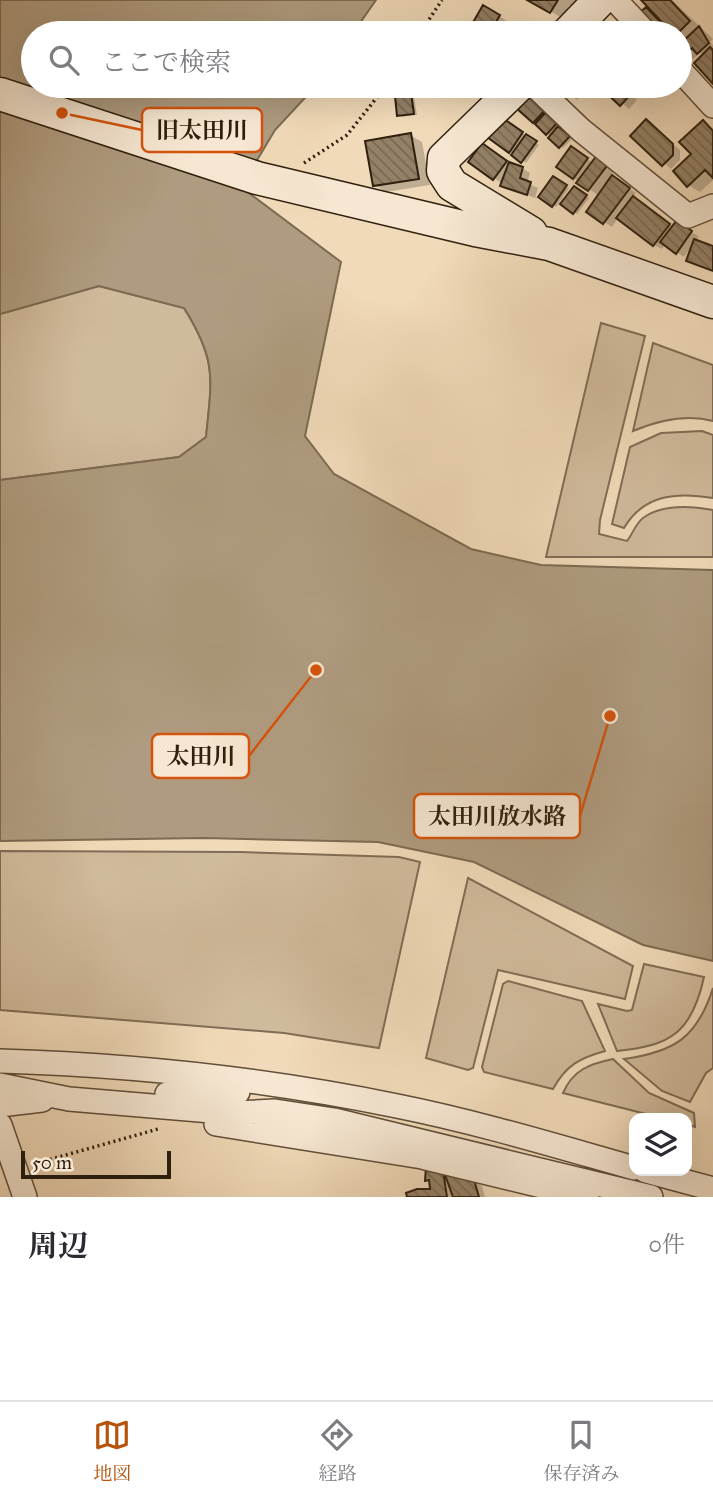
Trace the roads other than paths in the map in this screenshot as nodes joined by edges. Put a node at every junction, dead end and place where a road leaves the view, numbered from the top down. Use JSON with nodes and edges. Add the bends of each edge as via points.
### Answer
{"nodes":[{"id":1,"x":600,"y":0,"type":"edge"},
{"id":2,"x":615,"y":0,"type":"edge"},
{"id":3,"x":580,"y":21,"type":"edge"},
{"id":4,"x":635,"y":21,"type":"edge"},
{"id":5,"x":692,"y":82,"type":"edge"},
{"id":6,"x":0,"y":94,"type":"edge"},
{"id":7,"x":506,"y":98,"type":"edge"},
{"id":8,"x":548,"y":98,"type":"edge"},
{"id":9,"x":711,"y":100,"type":"edge"},
{"id":10,"x":713,"y":206,"type":"edge"},
{"id":11,"x":549,"y":244,"type":"junction"},
{"id":12,"x":713,"y":302,"type":"edge"},
{"id":13,"x":0,"y":1061,"type":"edge"},
{"id":14,"x":0,"y":1085,"type":"edge"},
{"id":15,"x":291,"y":1087,"type":"junction"},
{"id":16,"x":69,"y":1100,"type":"junction"},
{"id":17,"x":0,"y":1105,"type":"edge"},
{"id":18,"x":275,"y":1111,"type":"junction"},
{"id":19,"x":170,"y":1124,"type":"road end"},
{"id":20,"x":0,"y":1125,"type":"edge"},
{"id":21,"x":392,"y":1132,"type":"junction"},
{"id":22,"x":324,"y":1141,"type":"junction"},
{"id":23,"x":629,"y":1167,"type":"edge"},
{"id":24,"x":11,"y":1174,"type":"edge"},
{"id":25,"x":665,"y":1176,"type":"edge"},
{"id":26,"x":713,"y":1189,"type":"edge"},
{"id":27,"x":24,"y":1197,"type":"edge"},
{"id":28,"x":587,"y":1197,"type":"edge"},
{"id":29,"x":652,"y":1197,"type":"edge"}],
"edges":[{"from":1,"to":3,"type":"street"},
{"from":2,"to":4,"type":"street"},
{"from":5,"to":9,"type":"street"},
{"from":6,"to":11,"type":"street","via":[[257,177]]},
{"from":7,"to":11,"type":"street","via":[[444,158],[443,171],[452,185]]},
{"from":8,"to":10,"type":"street","via":[[688,216]]},
{"from":11,"to":12,"type":"street"},
{"from":13,"to":15,"type":"street","via":[[77,1063]]},
{"from":14,"to":16,"type":"street"},
{"from":15,"to":16,"type":"street"},
{"from":15,"to":23,"type":"street","via":[[400,1107]]},
{"from":16,"to":17,"type":"street"},
{"from":16,"to":18,"type":"street","via":[[235,1113]]},
{"from":18,"to":21,"type":"street"},
{"from":18,"to":22,"type":"street"},
{"from":19,"to":22,"type":"street"},
{"from":20,"to":24,"type":"street"},
{"from":21,"to":22,"type":"street"},
{"from":21,"to":29,"type":"street"},
{"from":22,"to":28,"type":"street","via":[[422,1157]]},
{"from":24,"to":27,"type":"street"},
{"from":25,"to":26,"type":"street"}]}
